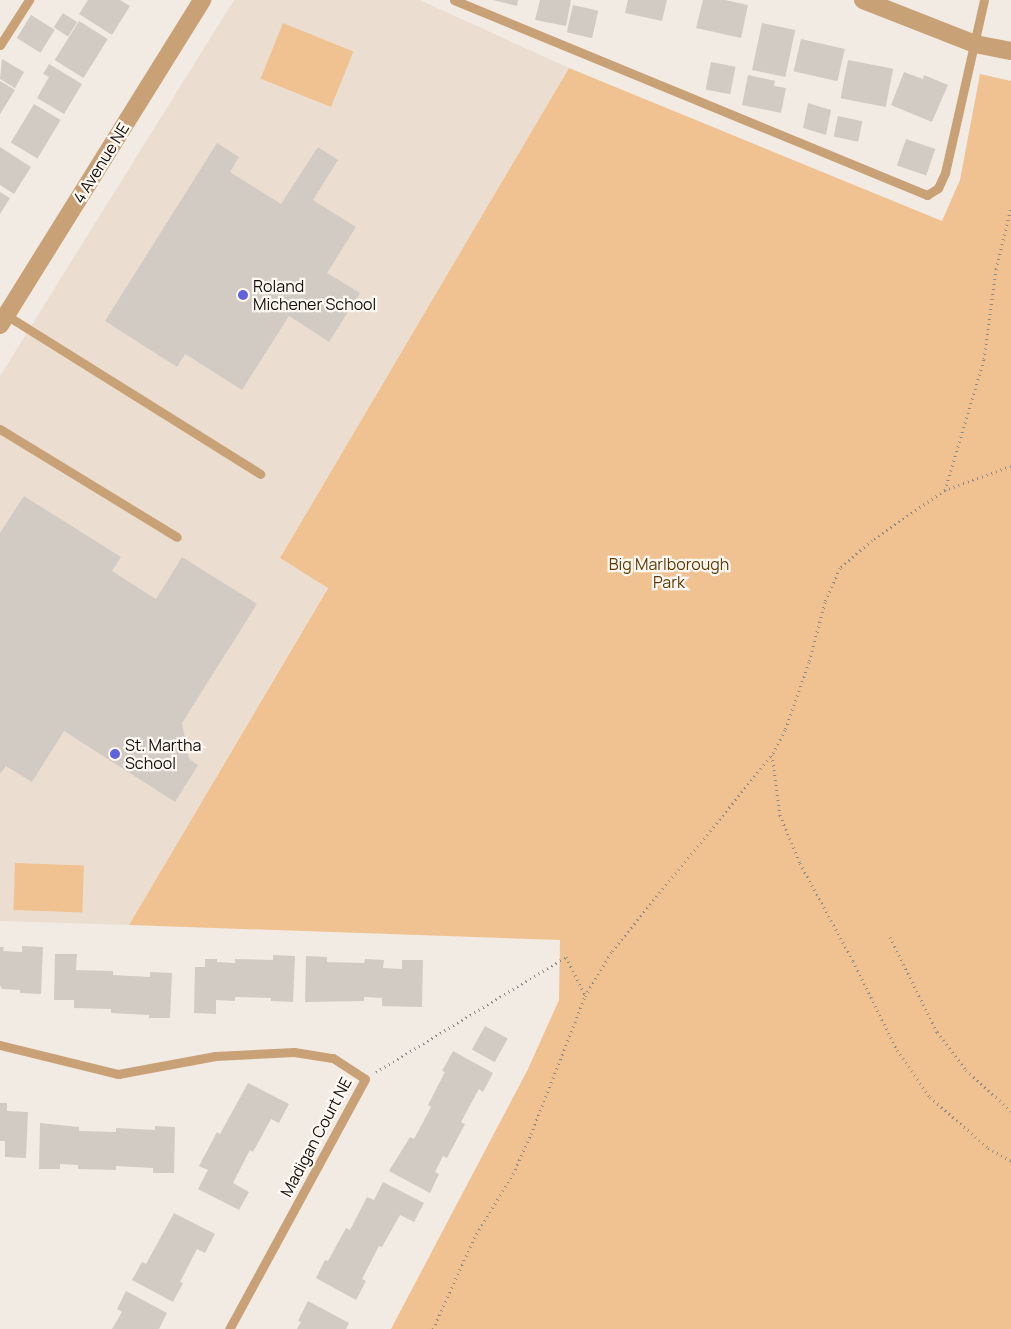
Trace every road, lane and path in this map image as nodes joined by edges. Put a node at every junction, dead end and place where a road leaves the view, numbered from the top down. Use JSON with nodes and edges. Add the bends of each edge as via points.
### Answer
{"nodes":[{"id":1,"x":29,"y":0,"type":"edge"},
{"id":2,"x":202,"y":0,"type":"edge"},
{"id":3,"x":454,"y":0,"type":"edge"},
{"id":4,"x":863,"y":0,"type":"edge"},
{"id":5,"x":984,"y":0,"type":"edge"},
{"id":6,"x":975,"y":44,"type":"junction"},
{"id":7,"x":0,"y":45,"type":"edge"},
{"id":8,"x":1011,"y":51,"type":"edge"},
{"id":9,"x":1011,"y":208,"type":"edge"},
{"id":10,"x":3,"y":320,"type":"edge"},
{"id":11,"x":0,"y":429,"type":"edge"},
{"id":12,"x":1011,"y":466,"type":"edge"},
{"id":13,"x":260,"y":474,"type":"dead end"},
{"id":14,"x":945,"y":490,"type":"junction"},
{"id":15,"x":177,"y":537,"type":"dead end"},
{"id":16,"x":772,"y":754,"type":"junction"},
{"id":17,"x":890,"y":938,"type":"dead end"},
{"id":18,"x":585,"y":996,"type":"junction"},
{"id":19,"x":0,"y":1045,"type":"edge"},
{"id":20,"x":365,"y":1079,"type":"junction"},
{"id":21,"x":1011,"y":1111,"type":"edge"},
{"id":22,"x":1011,"y":1161,"type":"edge"},
{"id":23,"x":229,"y":1329,"type":"edge"},
{"id":24,"x":433,"y":1329,"type":"edge"}],
"edges":[{"from":1,"to":7,"type":"lane"},
{"from":2,"to":10,"type":"street","name":"4 Avenue NE"},
{"from":3,"to":6,"type":"lane","via":[[927,194],[938,188],[945,173]]},
{"from":4,"to":6,"type":"street"},
{"from":5,"to":6,"type":"lane"},
{"from":6,"to":8,"type":"street"},
{"from":9,"to":14,"type":"path","via":[[996,269],[984,359]]},
{"from":10,"to":13,"type":"lane"},
{"from":11,"to":15,"type":"lane"},
{"from":12,"to":14,"type":"path"},
{"from":14,"to":16,"type":"path","via":[[872,540],[840,568],[825,602],[784,730]]},
{"from":16,"to":18,"type":"path","via":[[612,951]]},
{"from":16,"to":22,"type":"path","via":[[780,815],[797,855],[897,1050],[930,1097],[988,1148]]},
{"from":17,"to":21,"type":"path","via":[[937,1032],[966,1070]]},
{"from":18,"to":20,"type":"path","via":[[566,957]]},
{"from":18,"to":24,"type":"path","via":[[513,1174],[474,1238]]},
{"from":19,"to":20,"type":"lane","name":"Madigan Court NE","via":[[118,1074],[215,1056],[294,1052],[333,1058]]},
{"from":20,"to":23,"type":"lane","name":"Madigan Court NE"}]}
